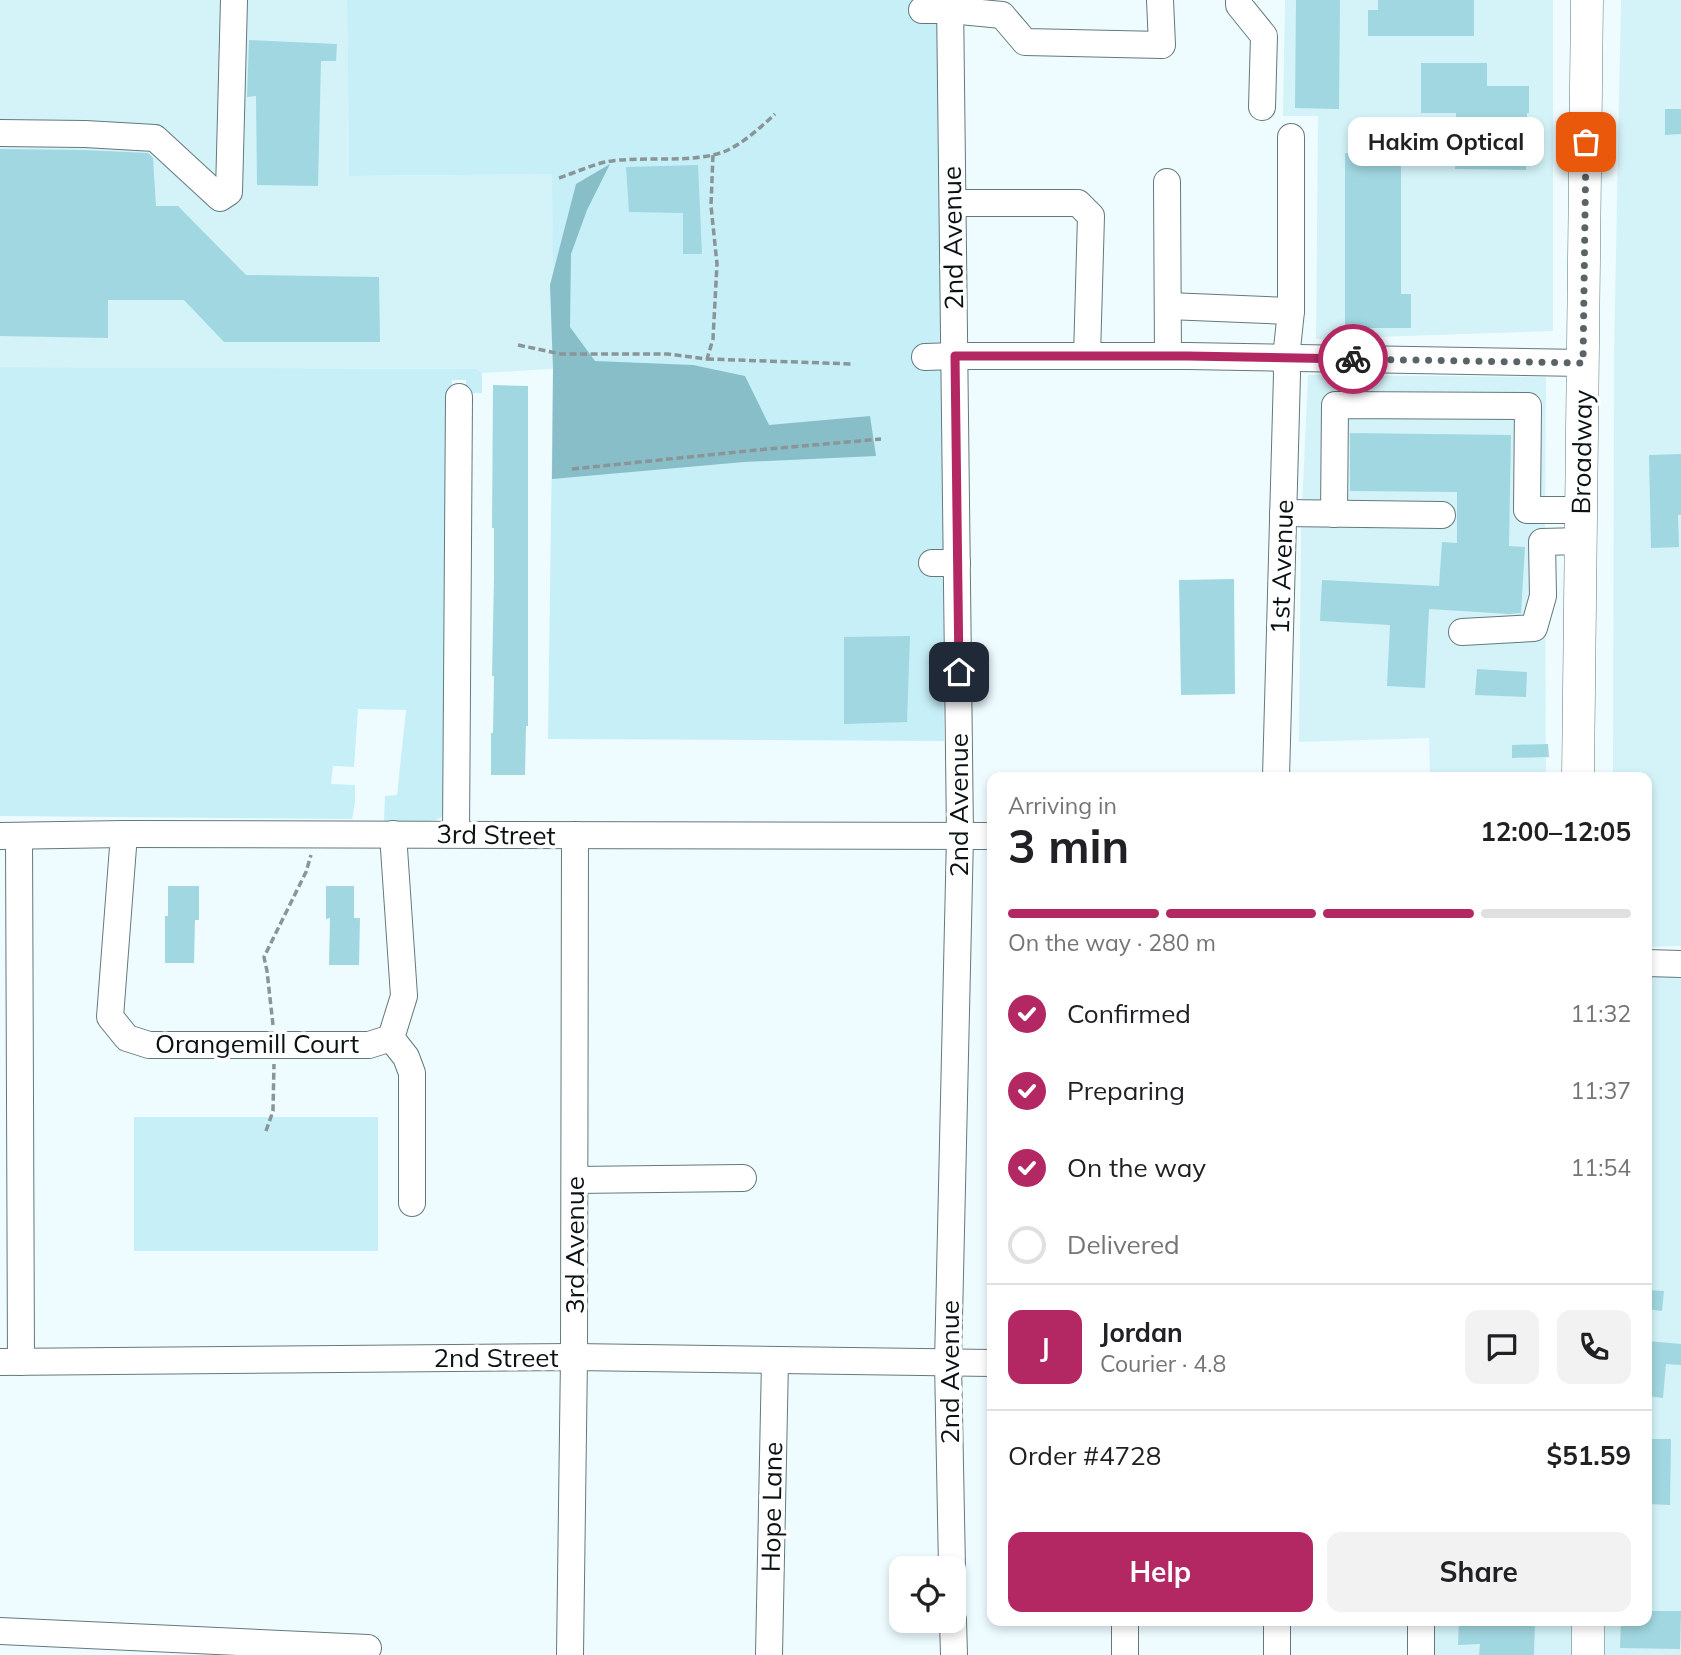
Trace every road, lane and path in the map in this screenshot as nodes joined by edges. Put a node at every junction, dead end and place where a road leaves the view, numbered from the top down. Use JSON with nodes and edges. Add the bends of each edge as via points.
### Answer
{"nodes":[{"id":1,"x":234,"y":0,"type":"edge"},
{"id":2,"x":1160,"y":0,"type":"edge"},
{"id":3,"x":1239,"y":0,"type":"edge"},
{"id":4,"x":1587,"y":0,"type":"edge"},
{"id":5,"x":950,"y":5,"type":"edge"},
{"id":6,"x":1006,"y":8,"type":"edge"},
{"id":7,"x":922,"y":10,"type":"dead end"},
{"id":8,"x":1262,"y":107,"type":"dead end"},
{"id":9,"x":775,"y":114,"type":"dead end"},
{"id":10,"x":0,"y":133,"type":"edge"},
{"id":11,"x":1291,"y":137,"type":"dead end"},
{"id":12,"x":713,"y":154,"type":"junction"},
{"id":13,"x":559,"y":178,"type":"dead end"},
{"id":14,"x":1167,"y":181,"type":"dead end"},
{"id":15,"x":953,"y":203,"type":"junction"},
{"id":16,"x":1168,"y":306,"type":"junction"},
{"id":17,"x":1291,"y":311,"type":"junction"},
{"id":18,"x":518,"y":345,"type":"dead end"},
{"id":19,"x":955,"y":356,"type":"junction"},
{"id":20,"x":1087,"y":356,"type":"junction"},
{"id":21,"x":1168,"y":356,"type":"junction"},
{"id":22,"x":925,"y":357,"type":"dead end"},
{"id":23,"x":1286,"y":358,"type":"junction"},
{"id":24,"x":707,"y":359,"type":"junction"},
{"id":25,"x":1425,"y":360,"type":"junction"},
{"id":26,"x":1583,"y":363,"type":"junction"},
{"id":27,"x":854,"y":364,"type":"dead end"},
{"id":28,"x":459,"y":397,"type":"dead end"},
{"id":29,"x":1426,"y":405,"type":"junction"},
{"id":30,"x":881,"y":439,"type":"dead end"},
{"id":31,"x":572,"y":469,"type":"dead end"},
{"id":32,"x":1283,"y":513,"type":"junction"},
{"id":33,"x":1334,"y":514,"type":"junction"},
{"id":34,"x":1442,"y":515,"type":"dead end"},
{"id":35,"x":1581,"y":526,"type":"junction"},
{"id":36,"x":1543,"y":596,"type":"junction"},
{"id":37,"x":1580,"y":596,"type":"junction"},
{"id":38,"x":1462,"y":632,"type":"dead end"},
{"id":39,"x":1276,"y":772,"type":"edge"},
{"id":40,"x":1578,"y":772,"type":"edge"},
{"id":41,"x":124,"y":834,"type":"junction"},
{"id":42,"x":314,"y":834,"type":"junction"},
{"id":43,"x":393,"y":834,"type":"junction"},
{"id":44,"x":456,"y":834,"type":"junction"},
{"id":45,"x":575,"y":835,"type":"junction"},
{"id":46,"x":9,"y":836,"type":"edge"},
{"id":47,"x":960,"y":836,"type":"junction"},
{"id":48,"x":987,"y":836,"type":"edge"},
{"id":49,"x":1652,"y":963,"type":"edge"},
{"id":50,"x":1681,"y":964,"type":"edge"},
{"id":51,"x":391,"y":1038,"type":"junction"},
{"id":52,"x":275,"y":1045,"type":"junction"},
{"id":53,"x":266,"y":1131,"type":"dead end"},
{"id":54,"x":743,"y":1178,"type":"dead end"},
{"id":55,"x":575,"y":1180,"type":"junction"},
{"id":56,"x":412,"y":1203,"type":"dead end"},
{"id":57,"x":574,"y":1357,"type":"junction"},
{"id":58,"x":775,"y":1360,"type":"junction"},
{"id":59,"x":11,"y":1362,"type":"edge"},
{"id":60,"x":948,"y":1362,"type":"junction"},
{"id":61,"x":987,"y":1363,"type":"edge"},
{"id":62,"x":952,"y":1556,"type":"edge"},
{"id":63,"x":1125,"y":1626,"type":"edge"},
{"id":64,"x":1277,"y":1626,"type":"edge"},
{"id":65,"x":1421,"y":1626,"type":"edge"},
{"id":66,"x":1567,"y":1626,"type":"edge"},
{"id":67,"x":1588,"y":1626,"type":"edge"},
{"id":68,"x":0,"y":1631,"type":"edge"},
{"id":69,"x":953,"y":1633,"type":"edge"},
{"id":70,"x":368,"y":1648,"type":"dead end"},
{"id":71,"x":569,"y":1655,"type":"edge"},
{"id":72,"x":769,"y":1655,"type":"edge"},
{"id":73,"x":954,"y":1655,"type":"edge"},
{"id":74,"x":1125,"y":1655,"type":"edge"},
{"id":75,"x":1277,"y":1655,"type":"edge"},
{"id":76,"x":1421,"y":1655,"type":"edge"},
{"id":77,"x":1566,"y":1655,"type":"edge"},
{"id":78,"x":1588,"y":1655,"type":"edge"}],
"edges":[{"from":1,"to":10,"type":"street","via":[[229,192],[220,198],[155,138]]},
{"from":2,"to":6,"type":"street","via":[[1162,45],[1025,42]]},
{"from":3,"to":8,"type":"street","via":[[1264,36]]},
{"from":4,"to":26,"type":"main road","name":"Broadway"},
{"from":5,"to":6,"type":"street"},
{"from":5,"to":7,"type":"street"},
{"from":5,"to":15,"type":"street","name":"2nd Avenue"},
{"from":9,"to":12,"type":"path","via":[[745,139]]},
{"from":11,"to":17,"type":"street","name":"1st Avenue"},
{"from":12,"to":13,"type":"path","via":[[605,162]]},
{"from":12,"to":24,"type":"path","via":[[711,206],[717,264],[713,339]]},
{"from":14,"to":16,"type":"street"},
{"from":15,"to":19,"type":"street","name":"2nd Avenue"},
{"from":15,"to":20,"type":"street","via":[[1078,203],[1091,216]]},
{"from":16,"to":17,"type":"street"},
{"from":16,"to":21,"type":"street"},
{"from":17,"to":23,"type":"street","name":"1st Avenue"},
{"from":18,"to":24,"type":"path","via":[[561,354]]},
{"from":19,"to":20,"type":"street"},
{"from":19,"to":22,"type":"street"},
{"from":19,"to":47,"type":"street","name":"2nd Avenue","via":[[945,563]]},
{"from":20,"to":21,"type":"street"},
{"from":21,"to":23,"type":"street"},
{"from":23,"to":25,"type":"street"},
{"from":23,"to":32,"type":"street","name":"1st Avenue"},
{"from":24,"to":27,"type":"path"},
{"from":25,"to":26,"type":"street"},
{"from":25,"to":29,"type":"street"},
{"from":26,"to":35,"type":"main road","name":"Broadway"},
{"from":28,"to":44,"type":"street"},
{"from":29,"to":33,"type":"street","via":[[1335,405]]},
{"from":29,"to":35,"type":"street","via":[[1528,406],[1527,510]]},
{"from":30,"to":31,"type":"path"},
{"from":32,"to":33,"type":"street"},
{"from":32,"to":39,"type":"street","name":"1st Avenue"},
{"from":33,"to":34,"type":"street"},
{"from":35,"to":36,"type":"street","via":[[1542,542]]},
{"from":35,"to":37,"type":"main road","name":"Broadway"},
{"from":36,"to":37,"type":"street"},
{"from":36,"to":38,"type":"street","via":[[1534,628]]},
{"from":37,"to":40,"type":"main road","name":"Broadway"},
{"from":41,"to":42,"type":"street","name":"3rd Street"},
{"from":41,"to":46,"type":"street","name":"3rd Street"},
{"from":41,"to":52,"type":"street","name":"Orangemill Court","via":[[110,1017],[127,1038],[149,1045]]},
{"from":42,"to":43,"type":"street","name":"3rd Street"},
{"from":42,"to":52,"type":"path","via":[[306,872],[264,957]]},
{"from":43,"to":44,"type":"street","name":"3rd Street"},
{"from":43,"to":51,"type":"street","name":"Orangemill Court","via":[[404,996]]},
{"from":44,"to":45,"type":"street","name":"3rd Street"},
{"from":45,"to":47,"type":"street","name":"3rd Street"},
{"from":45,"to":55,"type":"street","name":"3rd Avenue"},
{"from":46,"to":59,"type":"street"},
{"from":47,"to":48,"type":"street","name":"3rd Street"},
{"from":47,"to":60,"type":"street","name":"2nd Avenue"},
{"from":49,"to":50,"type":"street"},
{"from":51,"to":52,"type":"street","name":"Orangemill Court","via":[[369,1045]]},
{"from":51,"to":56,"type":"street","via":[[412,1073]]},
{"from":52,"to":53,"type":"path","via":[[273,1111]]},
{"from":54,"to":55,"type":"street"},
{"from":55,"to":57,"type":"street","name":"3rd Avenue"},
{"from":57,"to":58,"type":"street","name":"2nd Street"},
{"from":57,"to":59,"type":"street","name":"2nd Street"},
{"from":57,"to":71,"type":"street","name":"3rd Avenue"},
{"from":58,"to":60,"type":"street","name":"2nd Street"},
{"from":58,"to":72,"type":"street","name":"Hope Lane"},
{"from":60,"to":61,"type":"street","name":"2nd Street"},
{"from":60,"to":62,"type":"street","name":"2nd Avenue"},
{"from":63,"to":74,"type":"street"},
{"from":64,"to":75,"type":"street"},
{"from":65,"to":76,"type":"street"},
{"from":66,"to":77,"type":"main road"},
{"from":67,"to":78,"type":"main road"},
{"from":68,"to":70,"type":"street"},
{"from":69,"to":73,"type":"street"}]}
